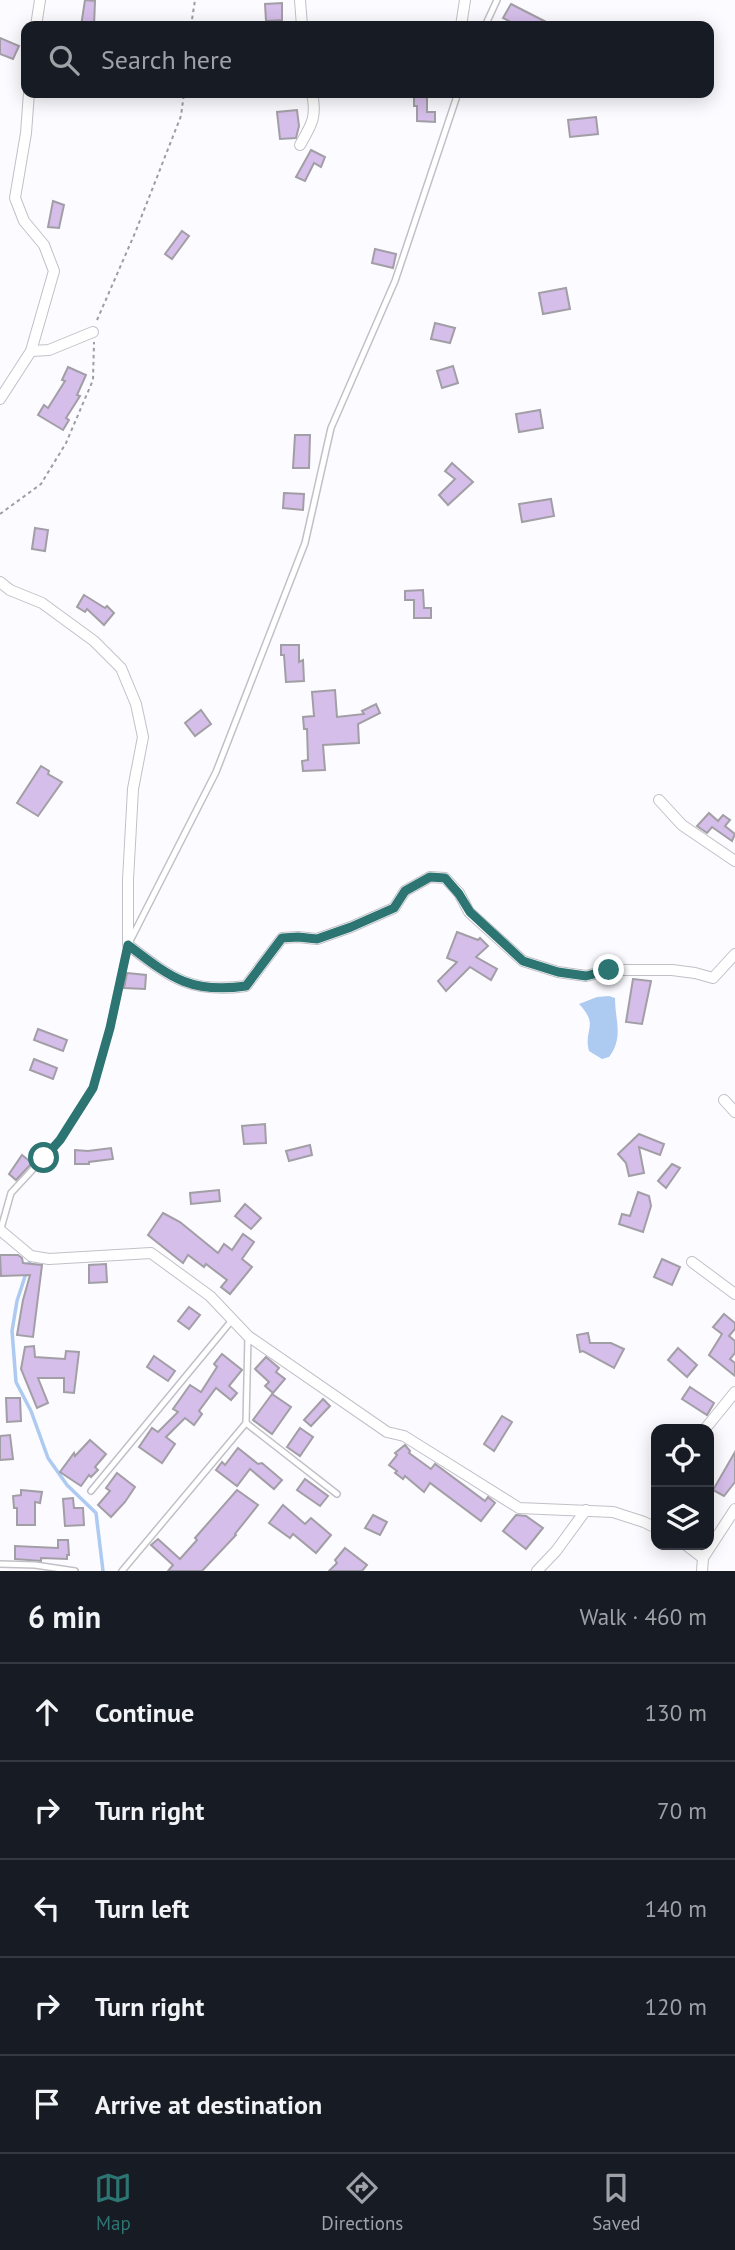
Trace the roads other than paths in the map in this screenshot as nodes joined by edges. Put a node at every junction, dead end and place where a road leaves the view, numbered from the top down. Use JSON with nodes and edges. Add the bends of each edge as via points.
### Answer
{"nodes":[{"id":1,"x":40,"y":0,"type":"edge"},
{"id":2,"x":300,"y":0,"type":"edge"},
{"id":3,"x":465,"y":0,"type":"edge"},
{"id":4,"x":497,"y":0,"type":"edge"},
{"id":5,"x":37,"y":21,"type":"edge"},
{"id":6,"x":302,"y":21,"type":"edge"},
{"id":7,"x":462,"y":21,"type":"edge"},
{"id":8,"x":487,"y":21,"type":"edge"},
{"id":9,"x":29,"y":98,"type":"edge"},
{"id":10,"x":313,"y":98,"type":"edge"},
{"id":11,"x":456,"y":98,"type":"edge"},
{"id":12,"x":300,"y":145,"type":"dead end"},
{"id":13,"x":93,"y":332,"type":"road end"},
{"id":14,"x":31,"y":351,"type":"junction"},
{"id":15,"x":0,"y":399,"type":"edge"},
{"id":16,"x":0,"y":582,"type":"edge"},
{"id":17,"x":659,"y":800,"type":"dead end"},
{"id":18,"x":735,"y":861,"type":"edge"},
{"id":19,"x":128,"y":945,"type":"junction"},
{"id":20,"x":735,"y":954,"type":"edge"},
{"id":21,"x":724,"y":1100,"type":"dead end"},
{"id":22,"x":735,"y":1112,"type":"edge"},
{"id":23,"x":0,"y":1231,"type":"edge"},
{"id":24,"x":691,"y":1262,"type":"dead end"},
{"id":25,"x":735,"y":1294,"type":"edge"},
{"id":26,"x":233,"y":1319,"type":"junction"},
{"id":27,"x":248,"y":1336,"type":"junction"},
{"id":28,"x":735,"y":1392,"type":"edge"},
{"id":29,"x":246,"y":1423,"type":"junction"},
{"id":30,"x":709,"y":1424,"type":"edge"},
{"id":31,"x":91,"y":1492,"type":"dead end"},
{"id":32,"x":337,"y":1494,"type":"dead end"},
{"id":33,"x":735,"y":1509,"type":"edge"},
{"id":34,"x":586,"y":1510,"type":"junction"},
{"id":35,"x":651,"y":1526,"type":"edge"},
{"id":36,"x":693,"y":1550,"type":"edge"},
{"id":37,"x":703,"y":1558,"type":"junction"},
{"id":38,"x":0,"y":1564,"type":"edge"},
{"id":39,"x":69,"y":1571,"type":"edge"},
{"id":40,"x":75,"y":1571,"type":"edge"},
{"id":41,"x":122,"y":1571,"type":"edge"},
{"id":42,"x":537,"y":1571,"type":"edge"},
{"id":43,"x":702,"y":1571,"type":"edge"}],
"edges":[{"from":1,"to":5,"type":"street"},
{"from":2,"to":6,"type":"street"},
{"from":3,"to":7,"type":"street"},
{"from":4,"to":8,"type":"lane"},
{"from":9,"to":14,"type":"street","via":[[15,198],[54,271]]},
{"from":10,"to":12,"type":"street","via":[[312,123]]},
{"from":11,"to":19,"type":"lane","via":[[395,281],[331,428],[300,556],[216,772]]},
{"from":13,"to":14,"type":"street","via":[[49,350]]},
{"from":14,"to":15,"type":"street"},
{"from":16,"to":19,"type":"street","via":[[42,603],[94,640],[121,668],[136,704],[144,737],[133,789]]},
{"from":17,"to":18,"type":"street","via":[[682,825]]},
{"from":19,"to":20,"type":"street","via":[[166,974],[195,986],[222,990],[246,986],[282,938],[317,939],[351,927],[394,908],[405,891],[430,877],[445,878],[470,912],[523,961],[558,972],[586,976],[609,970],[671,970],[713,978]]},
{"from":19,"to":23,"type":"lane","via":[[93,1088],[60,1140],[11,1193]]},
{"from":21,"to":22,"type":"street"},
{"from":23,"to":26,"type":"street","via":[[31,1256],[151,1253]]},
{"from":24,"to":25,"type":"street"},
{"from":26,"to":27,"type":"street"},
{"from":26,"to":31,"type":"lane"},
{"from":27,"to":29,"type":"lane"},
{"from":27,"to":34,"type":"street","via":[[387,1432],[404,1437],[519,1508]]},
{"from":28,"to":30,"type":"street"},
{"from":29,"to":32,"type":"lane"},
{"from":29,"to":41,"type":"lane"},
{"from":33,"to":37,"type":"street"},
{"from":34,"to":35,"type":"street","via":[[613,1512]]},
{"from":34,"to":42,"type":"street"},
{"from":36,"to":37,"type":"street"},
{"from":37,"to":43,"type":"street"},
{"from":38,"to":39,"type":"lane"},
{"from":39,"to":40,"type":"lane"}]}
